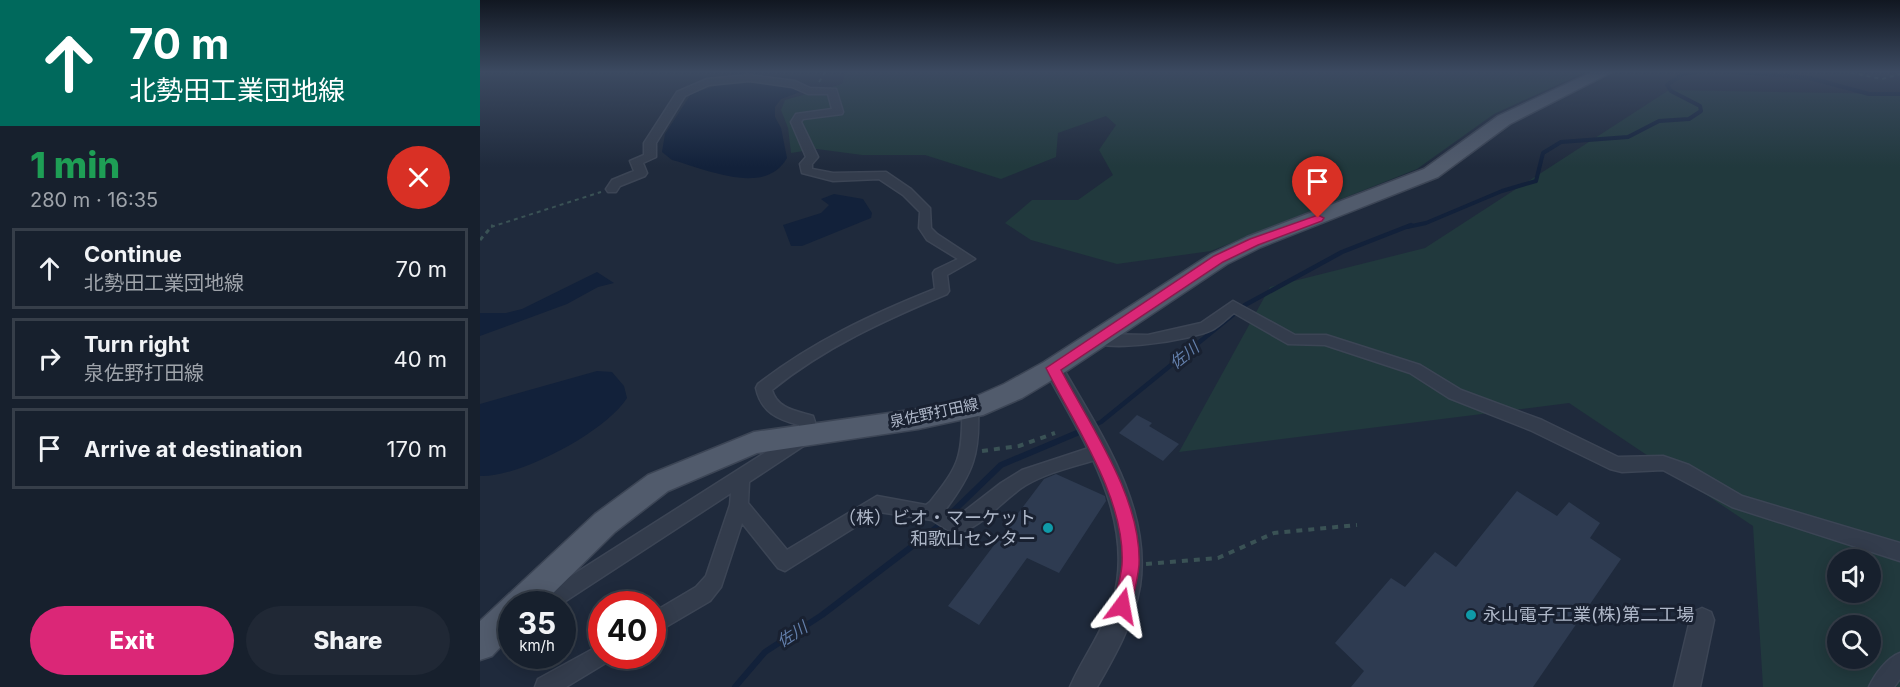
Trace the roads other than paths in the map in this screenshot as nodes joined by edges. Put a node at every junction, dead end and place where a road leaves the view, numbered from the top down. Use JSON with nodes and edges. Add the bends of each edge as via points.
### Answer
{"nodes":[{"id":1,"x":675,"y":103,"type":"edge"},
{"id":2,"x":835,"y":103,"type":"edge"},
{"id":3,"x":1539,"y":103,"type":"edge"},
{"id":4,"x":612,"y":189,"type":"road end"},
{"id":5,"x":1098,"y":339,"type":"junction"},
{"id":6,"x":1053,"y":368,"type":"junction"},
{"id":7,"x":970,"y":409,"type":"junction"},
{"id":8,"x":808,"y":434,"type":"junction"},
{"id":9,"x":1095,"y":446,"type":"junction"},
{"id":10,"x":740,"y":478,"type":"junction"},
{"id":11,"x":739,"y":505,"type":"junction"},
{"id":12,"x":942,"y":515,"type":"junction"},
{"id":13,"x":1900,"y":552,"type":"edge"},
{"id":14,"x":534,"y":591,"type":"edge"},
{"id":15,"x":565,"y":591,"type":"edge"},
{"id":16,"x":666,"y":617,"type":"edge"},
{"id":17,"x":1702,"y":620,"type":"dead end"},
{"id":18,"x":498,"y":626,"type":"edge"},
{"id":19,"x":498,"y":634,"type":"edge"},
{"id":20,"x":480,"y":645,"type":"edge"},
{"id":21,"x":588,"y":662,"type":"edge"},
{"id":22,"x":1900,"y":663,"type":"edge"},
{"id":23,"x":546,"y":687,"type":"edge"},
{"id":24,"x":1083,"y":687,"type":"edge"},
{"id":25,"x":1687,"y":687,"type":"edge"},
{"id":26,"x":1880,"y":687,"type":"edge"}],
"edges":[{"from":1,"to":4,"type":"street","via":[[650,144],[650,157],[636,161],[641,173],[616,183]]},
{"from":2,"to":8,"type":"street","via":[[838,112],[800,116],[796,122],[812,157],[806,171],[833,177],[882,175],[926,211],[925,228],[932,237],[968,259],[940,273],[942,291],[841,337],[789,367],[764,388],[765,401],[777,411],[807,421]]},
{"from":3,"to":5,"type":"main road","name":"泉佐野打田線","via":[[1504,120],[1431,173],[1219,259]]},
{"from":5,"to":6,"type":"main road","name":"泉佐野打田線"},
{"from":5,"to":13,"type":"street","via":[[1148,340],[1206,327],[1240,309],[1293,340],[1326,340],[1415,369],[1455,394],[1536,425],[1616,464],[1661,463],[1738,502]]},
{"from":6,"to":7,"type":"main road","name":"泉佐野打田線"},
{"from":6,"to":9,"type":"street"},
{"from":7,"to":8,"type":"main road","name":"泉佐野打田線"},
{"from":7,"to":12,"type":"street","via":[[971,453]]},
{"from":8,"to":10,"type":"street"},
{"from":8,"to":14,"type":"main road","name":"泉佐野打田線","via":[[754,443],[658,483],[605,523]]},
{"from":9,"to":12,"type":"street","via":[[1007,487],[958,526]]},
{"from":9,"to":24,"type":"street","via":[[1115,487],[1127,528],[1130,565],[1116,623]]},
{"from":10,"to":11,"type":"street"},
{"from":10,"to":15,"type":"street"},
{"from":11,"to":12,"type":"street","via":[[785,562],[877,504]]},
{"from":11,"to":16,"type":"street","via":[[714,580],[704,594]]},
{"from":17,"to":25,"type":"street"},
{"from":18,"to":20,"type":"main road"},
{"from":19,"to":20,"type":"street"},
{"from":21,"to":23,"type":"street"},
{"from":22,"to":26,"type":"street"}]}
